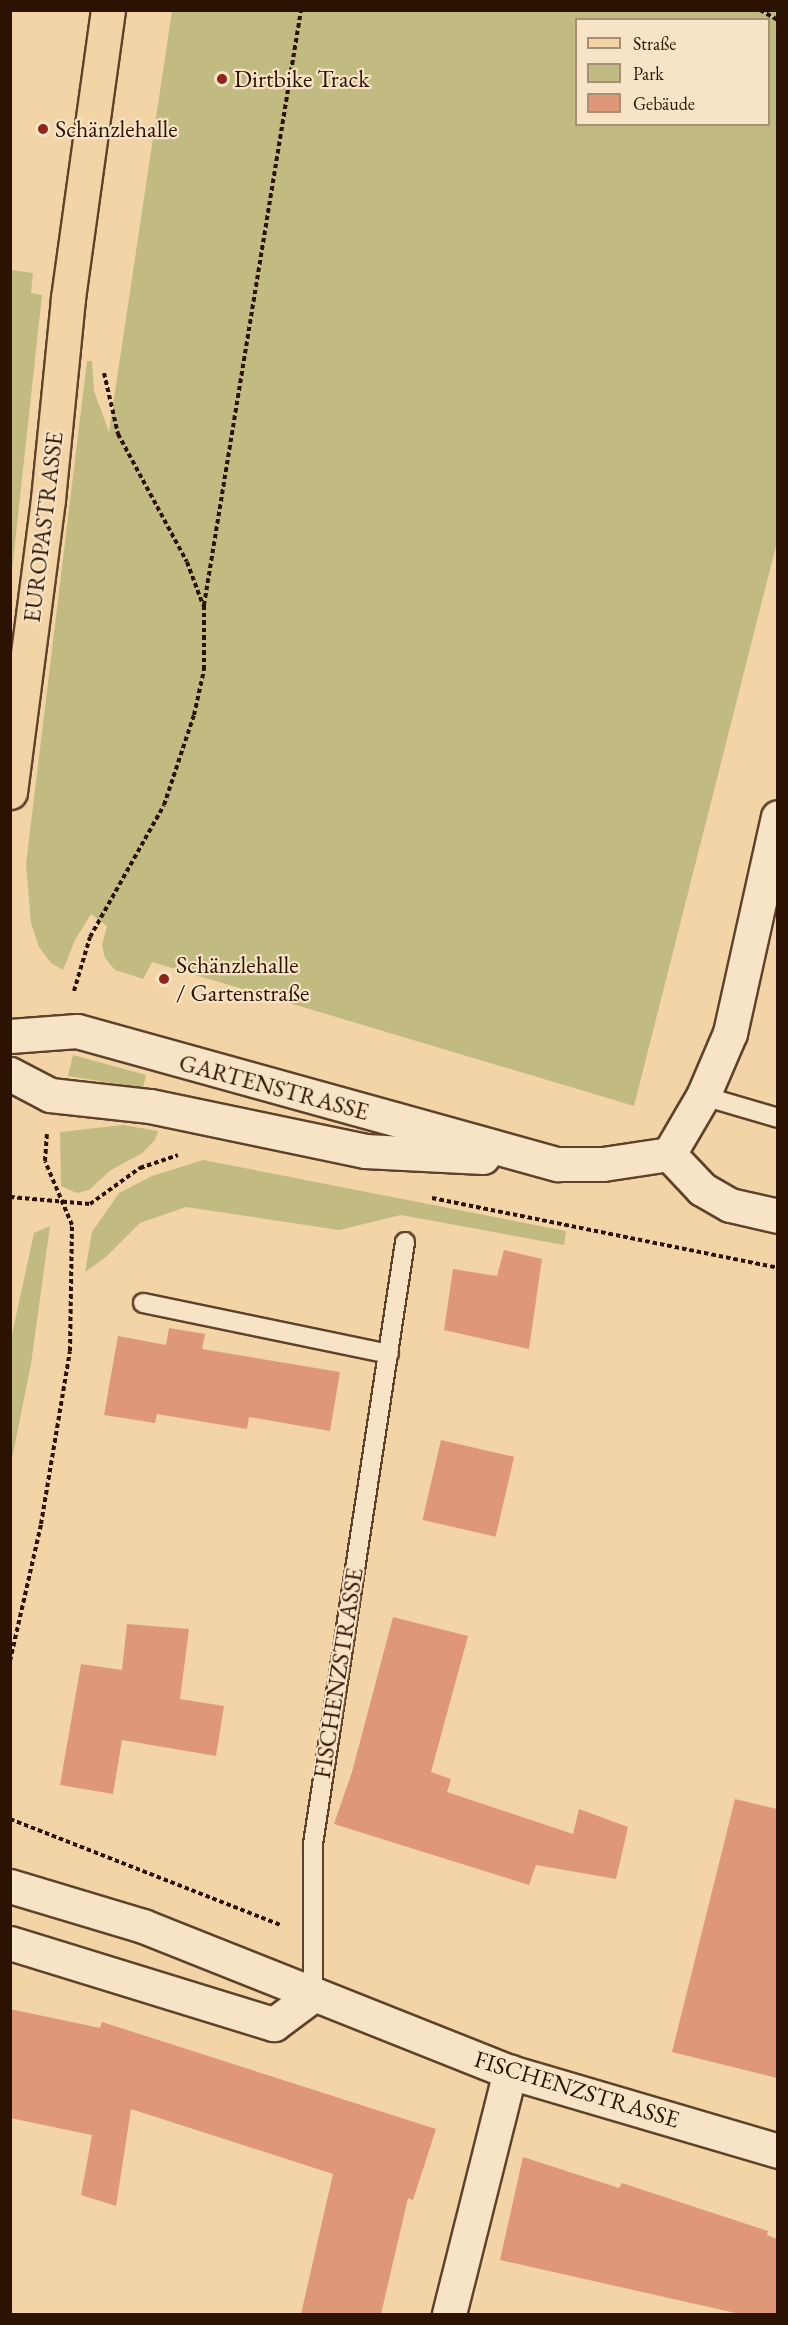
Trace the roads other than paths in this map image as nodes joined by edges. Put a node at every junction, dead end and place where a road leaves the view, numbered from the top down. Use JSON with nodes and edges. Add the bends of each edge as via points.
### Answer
{"nodes":[{"id":1,"x":108,"y":10,"type":"edge"},
{"id":2,"x":10,"y":792,"type":"edge"},
{"id":3,"x":777,"y":818,"type":"edge"},
{"id":4,"x":10,"y":1036,"type":"edge"},
{"id":5,"x":10,"y":1074,"type":"edge"},
{"id":6,"x":703,"y":1096,"type":"junction"},
{"id":7,"x":777,"y":1118,"type":"edge"},
{"id":8,"x":669,"y":1154,"type":"junction"},
{"id":9,"x":536,"y":1158,"type":"junction"},
{"id":10,"x":777,"y":1216,"type":"edge"},
{"id":11,"x":405,"y":1242,"type":"dead end"},
{"id":12,"x":143,"y":1303,"type":"dead end"},
{"id":13,"x":389,"y":1354,"type":"junction"},
{"id":14,"x":10,"y":1886,"type":"edge"},
{"id":15,"x":10,"y":1943,"type":"edge"},
{"id":16,"x":313,"y":1995,"type":"junction"},
{"id":17,"x":510,"y":2072,"type":"junction"},
{"id":18,"x":777,"y":2151,"type":"edge"},
{"id":19,"x":449,"y":2314,"type":"edge"}],
"edges":[{"from":1,"to":2,"type":"main road","name":"EUROPASTRASSE","via":[[68,298],[48,499]]},
{"from":3,"to":6,"type":"street","via":[[730,1033]]},
{"from":4,"to":9,"type":"street","name":"GARTENSTRASSE","via":[[63,1029]]},
{"from":5,"to":9,"type":"street","name":"GARTENSTRASSE","via":[[50,1095],[150,1106],[365,1151]]},
{"from":6,"to":7,"type":"lane"},
{"from":6,"to":8,"type":"street"},
{"from":8,"to":9,"type":"street","name":"GARTENSTRASSE","via":[[603,1164],[558,1164]]},
{"from":8,"to":10,"type":"street","via":[[702,1189],[730,1205]]},
{"from":11,"to":13,"type":"lane","name":"FISCHENZSTRASSE"},
{"from":12,"to":13,"type":"lane"},
{"from":13,"to":16,"type":"lane","name":"FISCHENZSTRASSE","via":[[313,1844]]},
{"from":14,"to":16,"type":"street","name":"FISCHENZSTRASSE","via":[[143,1926]]},
{"from":15,"to":16,"type":"street","via":[[274,2024]]},
{"from":16,"to":17,"type":"street","name":"FISCHENZSTRASSE"},
{"from":17,"to":18,"type":"street","name":"FISCHENZSTRASSE"},
{"from":17,"to":19,"type":"street"}]}
